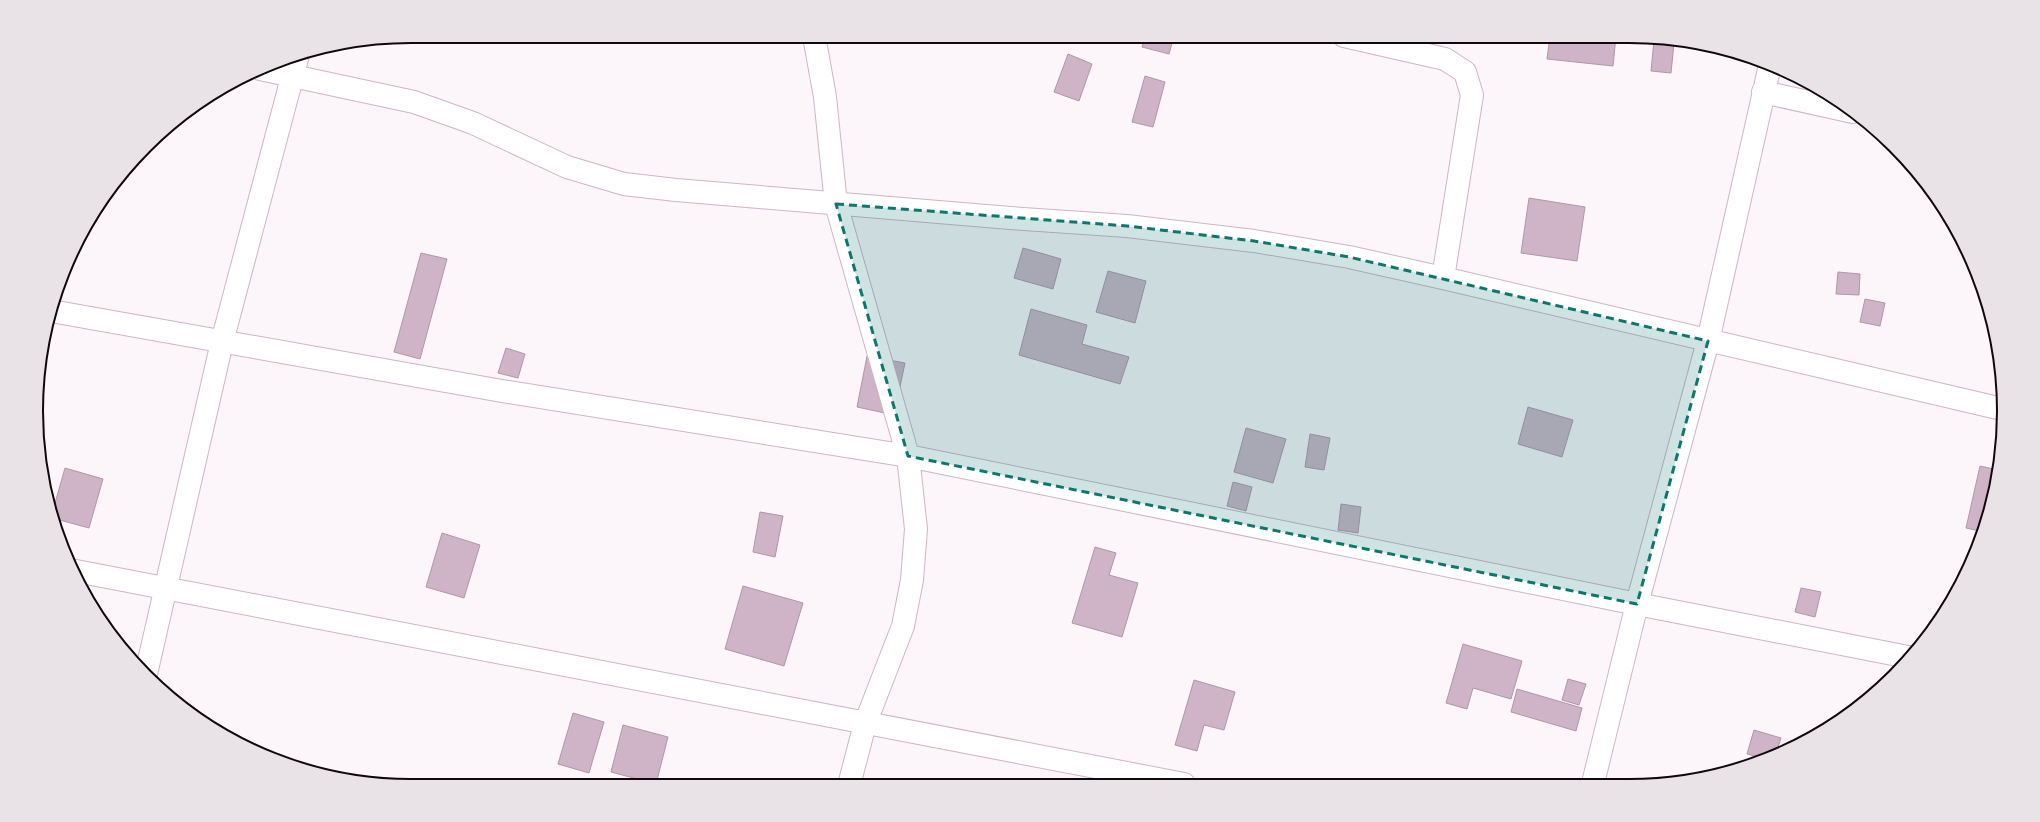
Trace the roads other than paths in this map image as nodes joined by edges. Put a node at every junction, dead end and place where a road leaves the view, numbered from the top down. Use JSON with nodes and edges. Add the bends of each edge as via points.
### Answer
{"nodes":[{"id":1,"x":815,"y":43,"type":"edge"},
{"id":2,"x":1375,"y":43,"type":"edge"},
{"id":3,"x":296,"y":62,"type":"edge"},
{"id":4,"x":1769,"y":71,"type":"edge"},
{"id":5,"x":269,"y":72,"type":"edge"},
{"id":6,"x":292,"y":76,"type":"junction"},
{"id":7,"x":1763,"y":92,"type":"junction"},
{"id":8,"x":1838,"y":109,"type":"edge"},
{"id":9,"x":836,"y":204,"type":"junction"},
{"id":10,"x":1443,"y":278,"type":"junction"},
{"id":11,"x":57,"y":312,"type":"edge"},
{"id":12,"x":1708,"y":341,"type":"junction"},
{"id":13,"x":222,"y":342,"type":"junction"},
{"id":14,"x":1997,"y":408,"type":"edge"},
{"id":15,"x":908,"y":456,"type":"junction"},
{"id":16,"x":80,"y":572,"type":"edge"},
{"id":17,"x":164,"y":589,"type":"junction"},
{"id":18,"x":1637,"y":604,"type":"junction"},
{"id":19,"x":1904,"y":656,"type":"edge"},
{"id":20,"x":147,"y":667,"type":"edge"},
{"id":21,"x":865,"y":724,"type":"junction"},
{"id":22,"x":850,"y":779,"type":"edge"},
{"id":23,"x":1157,"y":779,"type":"edge"},
{"id":24,"x":1594,"y":779,"type":"edge"}],
"edges":[{"from":1,"to":9,"type":"street","via":[[825,97]]},
{"from":2,"to":10,"type":"street","via":[[1446,59],[1465,72],[1472,95]]},
{"from":3,"to":6,"type":"street"},
{"from":4,"to":7,"type":"street"},
{"from":5,"to":6,"type":"street"},
{"from":6,"to":9,"type":"street","via":[[414,102],[473,123],[567,167],[624,184]]},
{"from":6,"to":13,"type":"street"},
{"from":7,"to":8,"type":"street"},
{"from":7,"to":12,"type":"street"},
{"from":9,"to":10,"type":"street","via":[[1127,226],[1254,241],[1349,257]]},
{"from":9,"to":15,"type":"street"},
{"from":10,"to":12,"type":"street"},
{"from":11,"to":13,"type":"street"},
{"from":12,"to":14,"type":"street"},
{"from":12,"to":18,"type":"street"},
{"from":13,"to":15,"type":"street","via":[[502,391]]},
{"from":13,"to":17,"type":"street"},
{"from":15,"to":18,"type":"street"},
{"from":15,"to":21,"type":"street","via":[[916,529],[912,580],[903,626]]},
{"from":16,"to":17,"type":"street"},
{"from":17,"to":20,"type":"street"},
{"from":17,"to":21,"type":"street"},
{"from":18,"to":19,"type":"street"},
{"from":18,"to":24,"type":"street"},
{"from":21,"to":22,"type":"street"},
{"from":21,"to":23,"type":"street"}]}
